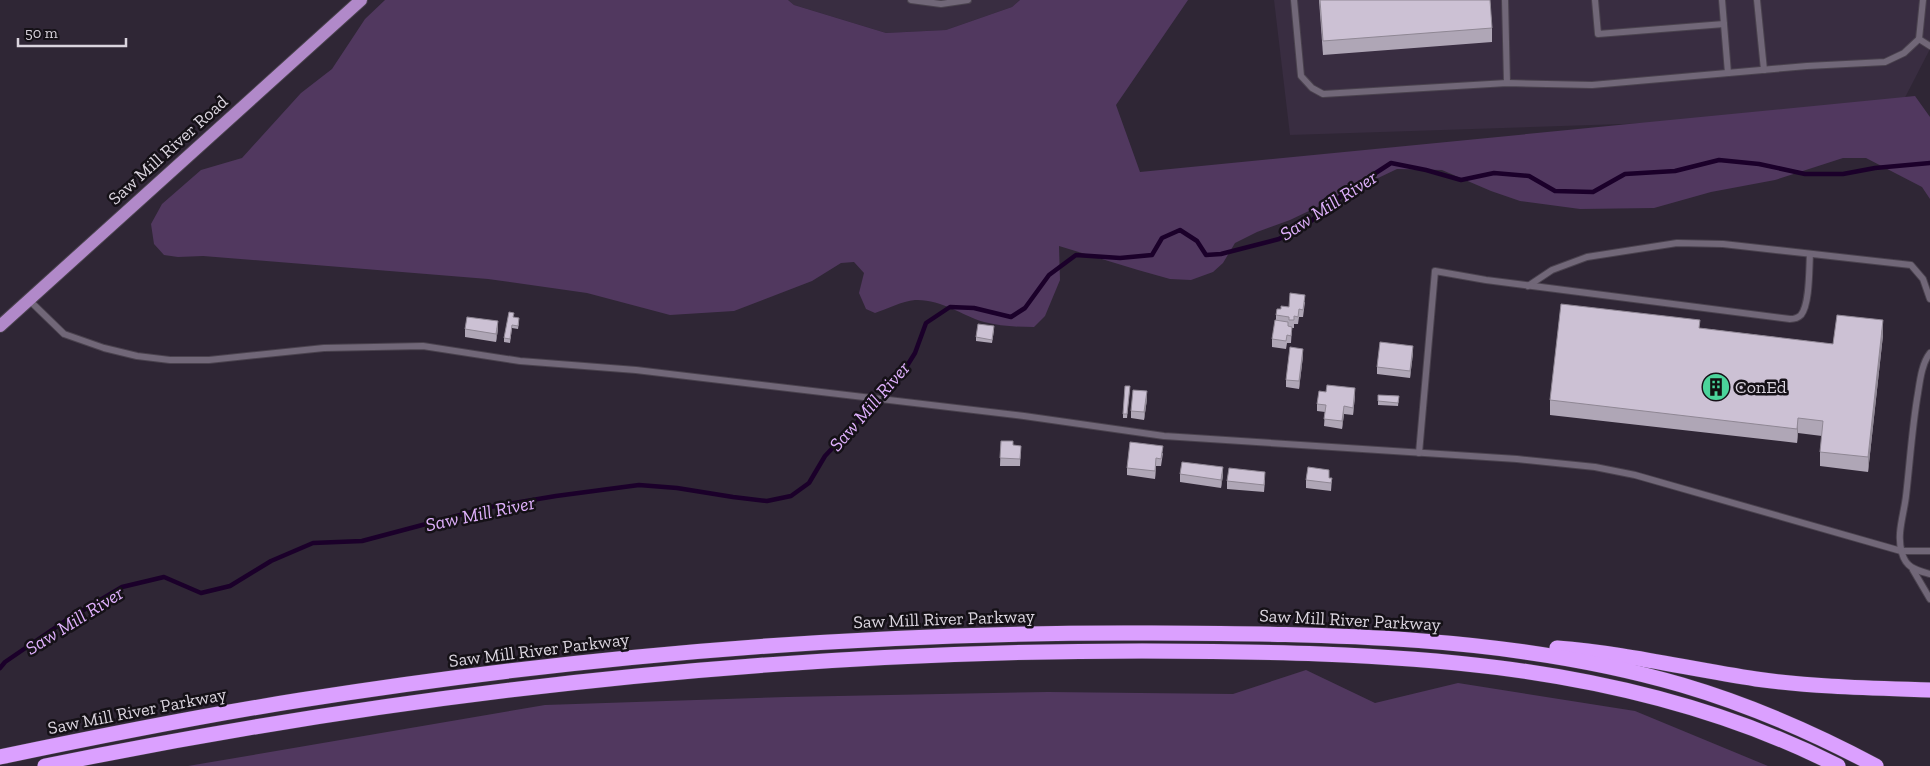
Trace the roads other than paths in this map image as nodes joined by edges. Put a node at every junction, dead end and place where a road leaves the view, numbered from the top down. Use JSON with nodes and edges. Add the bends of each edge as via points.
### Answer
{"nodes":[{"id":1,"x":360,"y":0,"type":"edge"},
{"id":2,"x":911,"y":0,"type":"edge"},
{"id":3,"x":968,"y":0,"type":"edge"},
{"id":4,"x":1294,"y":0,"type":"edge"},
{"id":5,"x":1505,"y":0,"type":"edge"},
{"id":6,"x":1595,"y":0,"type":"edge"},
{"id":7,"x":1722,"y":0,"type":"edge"},
{"id":8,"x":1757,"y":0,"type":"edge"},
{"id":9,"x":1923,"y":0,"type":"edge"},
{"id":10,"x":1724,"y":24,"type":"junction"},
{"id":11,"x":1920,"y":39,"type":"junction"},
{"id":12,"x":1930,"y":46,"type":"edge"},
{"id":13,"x":1764,"y":70,"type":"junction"},
{"id":14,"x":1728,"y":73,"type":"junction"},
{"id":15,"x":1507,"y":83,"type":"junction"},
{"id":16,"x":1810,"y":254,"type":"junction"},
{"id":17,"x":1528,"y":286,"type":"junction"},
{"id":18,"x":1930,"y":299,"type":"edge"},
{"id":19,"x":29,"y":300,"type":"junction"},
{"id":20,"x":0,"y":326,"type":"edge"},
{"id":21,"x":1930,"y":353,"type":"edge"},
{"id":22,"x":1419,"y":453,"type":"junction"},
{"id":23,"x":1901,"y":551,"type":"junction"},
{"id":24,"x":1930,"y":551,"type":"edge"},
{"id":25,"x":1913,"y":570,"type":"junction"},
{"id":26,"x":1930,"y":574,"type":"edge"},
{"id":27,"x":1930,"y":599,"type":"edge"},
{"id":28,"x":1477,"y":646,"type":"junction"},
{"id":29,"x":1930,"y":690,"type":"edge"},
{"id":30,"x":0,"y":757,"type":"edge"},
{"id":31,"x":45,"y":766,"type":"edge"},
{"id":32,"x":1838,"y":766,"type":"edge"},
{"id":33,"x":1876,"y":766,"type":"edge"}],
"edges":[{"from":1,"to":19,"type":"main road","name":"Saw Mill River Road"},
{"from":2,"to":3,"type":"lane","via":[[940,4]]},
{"from":4,"to":15,"type":"lane","via":[[1301,76],[1323,94]]},
{"from":5,"to":15,"type":"lane"},
{"from":6,"to":10,"type":"lane","via":[[1598,34]]},
{"from":7,"to":10,"type":"lane"},
{"from":8,"to":13,"type":"lane"},
{"from":9,"to":11,"type":"lane"},
{"from":10,"to":14,"type":"lane"},
{"from":11,"to":12,"type":"lane"},
{"from":11,"to":13,"type":"lane","via":[[1904,53],[1885,62]]},
{"from":13,"to":14,"type":"lane"},
{"from":14,"to":15,"type":"lane","via":[[1592,85]]},
{"from":16,"to":17,"type":"lane","via":[[1722,244],[1677,243],[1587,258],[1552,270]]},
{"from":16,"to":17,"type":"lane","via":[[1806,304],[1802,314],[1790,319]]},
{"from":16,"to":18,"type":"lane","via":[[1911,265],[1923,278]]},
{"from":17,"to":22,"type":"lane","via":[[1435,271]]},
{"from":19,"to":20,"type":"main road","name":"Saw Mill River Road"},
{"from":19,"to":22,"type":"lane","via":[[64,334],[104,348],[170,360],[209,360],[324,348],[423,346],[520,361],[636,370],[1164,436]]},
{"from":21,"to":23,"type":"lane","via":[[1918,393],[1899,536]]},
{"from":22,"to":23,"type":"lane","via":[[1517,459],[1595,467],[1635,475]]},
{"from":23,"to":24,"type":"lane"},
{"from":23,"to":25,"type":"lane"},
{"from":25,"to":26,"type":"lane"},
{"from":25,"to":27,"type":"lane"},
{"from":28,"to":29,"type":"highway","via":[[1587,651],[1798,684]]},
{"from":28,"to":30,"type":"highway","name":"Saw Mill River Parkway","via":[[1320,636],[1110,633],[935,637],[716,650],[516,670],[351,692]]},
{"from":28,"to":33,"type":"highway","name":"Saw Mill River Parkway","via":[[1582,661],[1684,685],[1784,721]]},
{"from":31,"to":32,"type":"highway","name":"Saw Mill River Parkway","via":[[298,719],[557,684],[783,663],[1110,651],[1379,657],[1532,671],[1633,691],[1707,712],[1779,738]]}]}
